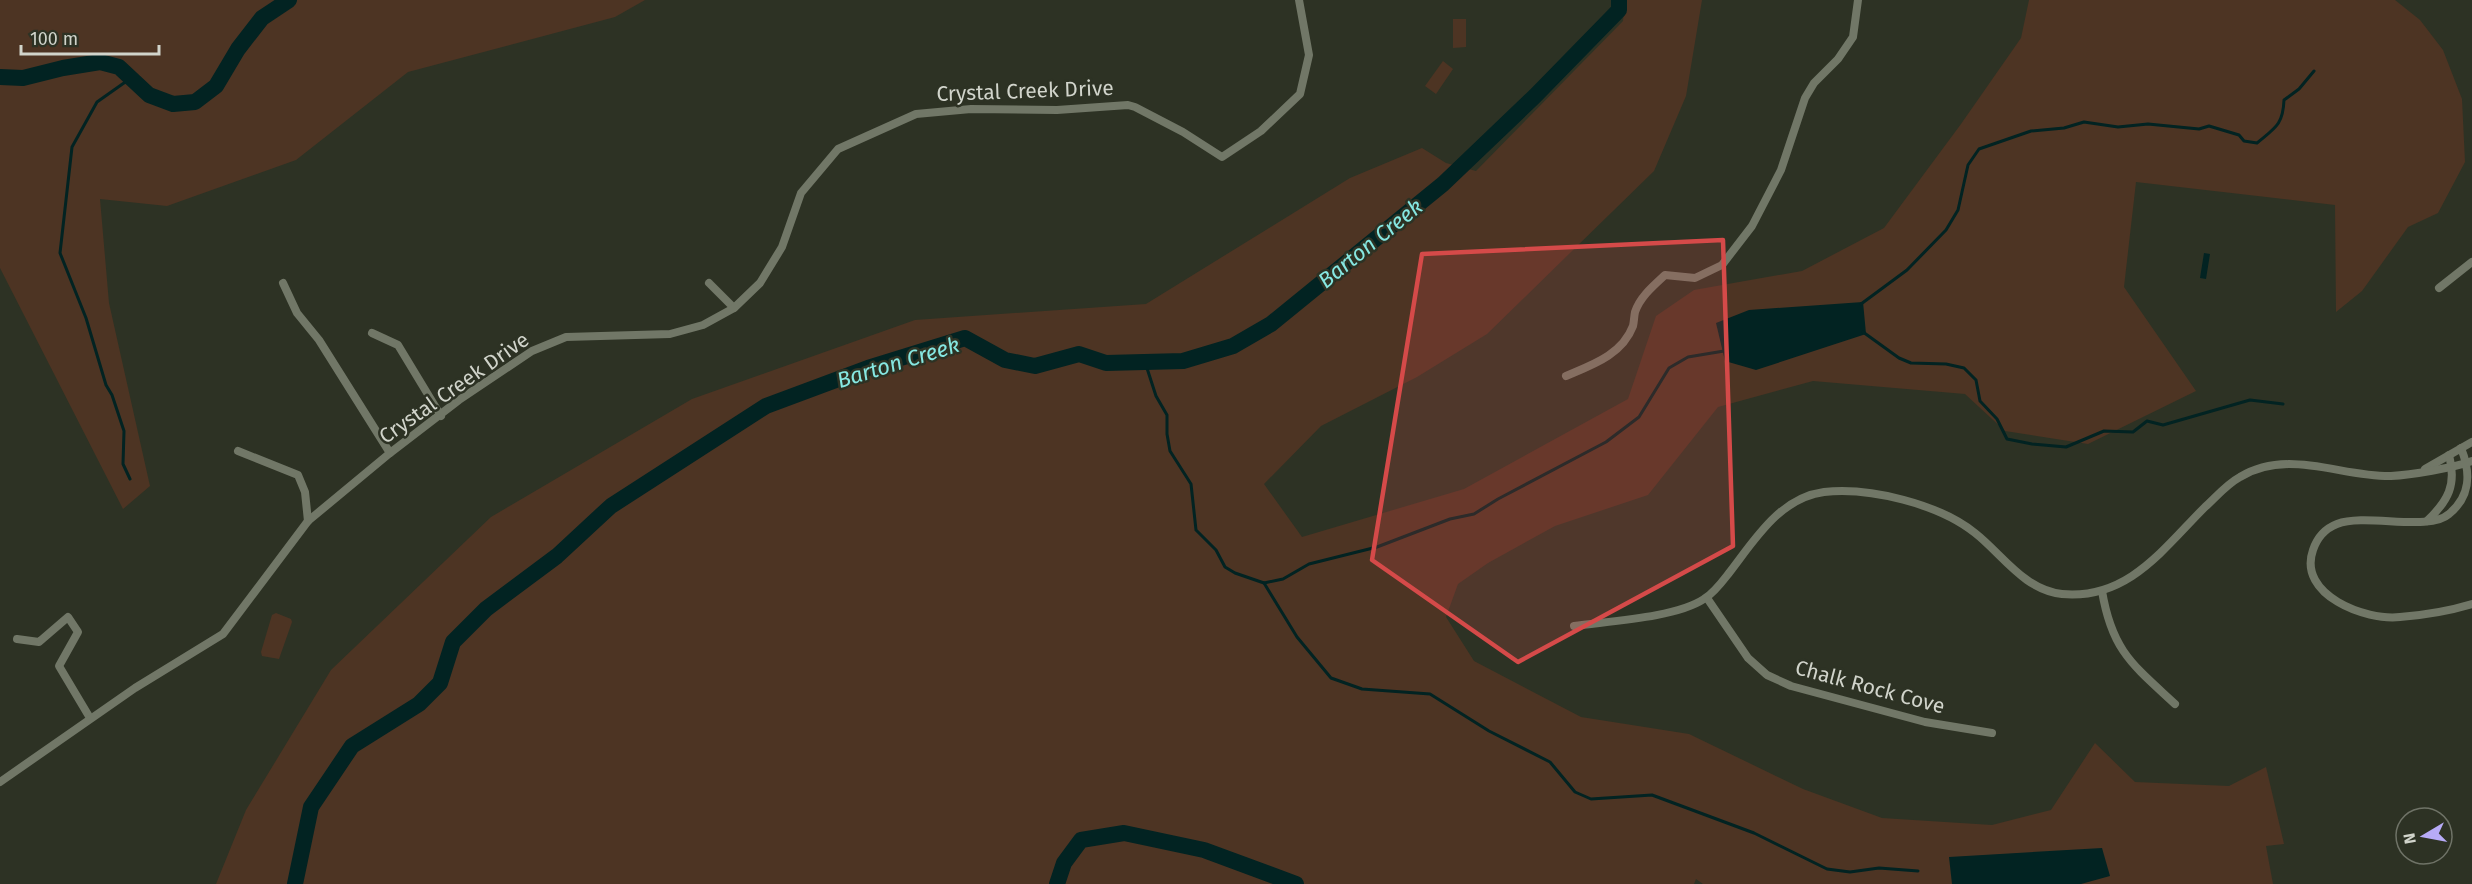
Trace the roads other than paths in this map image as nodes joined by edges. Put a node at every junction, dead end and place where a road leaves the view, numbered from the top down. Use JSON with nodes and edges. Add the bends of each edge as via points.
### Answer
{"nodes":[{"id":1,"x":1299,"y":0,"type":"edge"},
{"id":2,"x":1858,"y":0,"type":"edge"},
{"id":3,"x":2472,"y":262,"type":"edge"},
{"id":4,"x":283,"y":283,"type":"dead end"},
{"id":5,"x":709,"y":283,"type":"dead end"},
{"id":6,"x":2439,"y":288,"type":"dead end"},
{"id":7,"x":734,"y":308,"type":"junction"},
{"id":8,"x":372,"y":333,"type":"dead end"},
{"id":9,"x":1566,"y":376,"type":"dead end"},
{"id":10,"x":441,"y":416,"type":"junction"},
{"id":11,"x":2472,"y":442,"type":"edge"},
{"id":12,"x":2461,"y":448,"type":"junction"},
{"id":13,"x":238,"y":451,"type":"dead end"},
{"id":14,"x":390,"y":453,"type":"junction"},
{"id":15,"x":2449,"y":455,"type":"junction"},
{"id":16,"x":2470,"y":462,"type":"edge"},
{"id":17,"x":2452,"y":467,"type":"junction"},
{"id":18,"x":2422,"y":471,"type":"junction"},
{"id":19,"x":308,"y":521,"type":"junction"},
{"id":20,"x":2426,"y":522,"type":"junction"},
{"id":21,"x":2102,"y":591,"type":"junction"},
{"id":22,"x":1707,"y":598,"type":"junction"},
{"id":23,"x":2472,"y":604,"type":"edge"},
{"id":24,"x":1574,"y":626,"type":"dead end"},
{"id":25,"x":17,"y":639,"type":"dead end"},
{"id":26,"x":2175,"y":704,"type":"dead end"},
{"id":27,"x":90,"y":718,"type":"junction"},
{"id":28,"x":1992,"y":733,"type":"dead end"},
{"id":29,"x":0,"y":782,"type":"edge"}],
"edges":[{"from":1,"to":7,"type":"street","name":"Crystal Creek Drive","via":[[1309,55],[1300,94],[1261,131],[1222,157],[1128,105],[916,114],[838,149],[801,193],[782,247],[760,283]]},
{"from":2,"to":9,"type":"street","via":[[1853,37],[1805,98],[1781,170],[1746,234],[1722,265],[1695,278],[1665,275],[1648,290],[1624,341],[1604,360]]},
{"from":3,"to":6,"type":"street"},
{"from":4,"to":14,"type":"street","via":[[297,313],[319,340]]},
{"from":5,"to":7,"type":"street"},
{"from":7,"to":10,"type":"street","name":"Crystal Creek Drive","via":[[704,325],[670,334],[566,337],[532,351]]},
{"from":8,"to":10,"type":"street","via":[[398,345]]},
{"from":10,"to":14,"type":"street","name":"Crystal Creek Drive"},
{"from":11,"to":12,"type":"street"},
{"from":12,"to":15,"type":"street"},
{"from":12,"to":16,"type":"street"},
{"from":13,"to":19,"type":"street","via":[[298,475],[305,492]]},
{"from":14,"to":19,"type":"street","name":"Crystal Creek Drive"},
{"from":15,"to":17,"type":"street"},
{"from":15,"to":18,"type":"street"},
{"from":16,"to":17,"type":"street"},
{"from":16,"to":20,"type":"street","via":[[2469,481],[2461,501],[2448,516]]},
{"from":17,"to":18,"type":"street"},
{"from":17,"to":20,"type":"street","via":[[2449,495]]},
{"from":18,"to":21,"type":"street","via":[[2391,476],[2286,463],[2266,466],[2240,476],[2145,567],[2127,581]]},
{"from":19,"to":27,"type":"street","name":"Crystal Creek Drive","via":[[223,634]]},
{"from":20,"to":23,"type":"street","via":[[2349,520],[2324,531],[2311,554],[2318,586],[2327,596],[2352,609],[2388,619]]},
{"from":21,"to":22,"type":"street","via":[[2059,593],[2044,588],[2021,576],[1974,532],[1939,511],[1914,502],[1847,491],[1821,492],[1796,501],[1775,516]]},
{"from":21,"to":26,"type":"street","via":[[2118,646]]},
{"from":22,"to":24,"type":"street","via":[[1672,612]]},
{"from":22,"to":28,"type":"street","name":"Chalk Rock Cove","via":[[1755,666],[1791,687],[1925,722]]},
{"from":25,"to":27,"type":"street","via":[[39,642],[68,617],[78,632],[59,666]]},
{"from":27,"to":29,"type":"street","name":"Crystal Creek Drive"}]}
